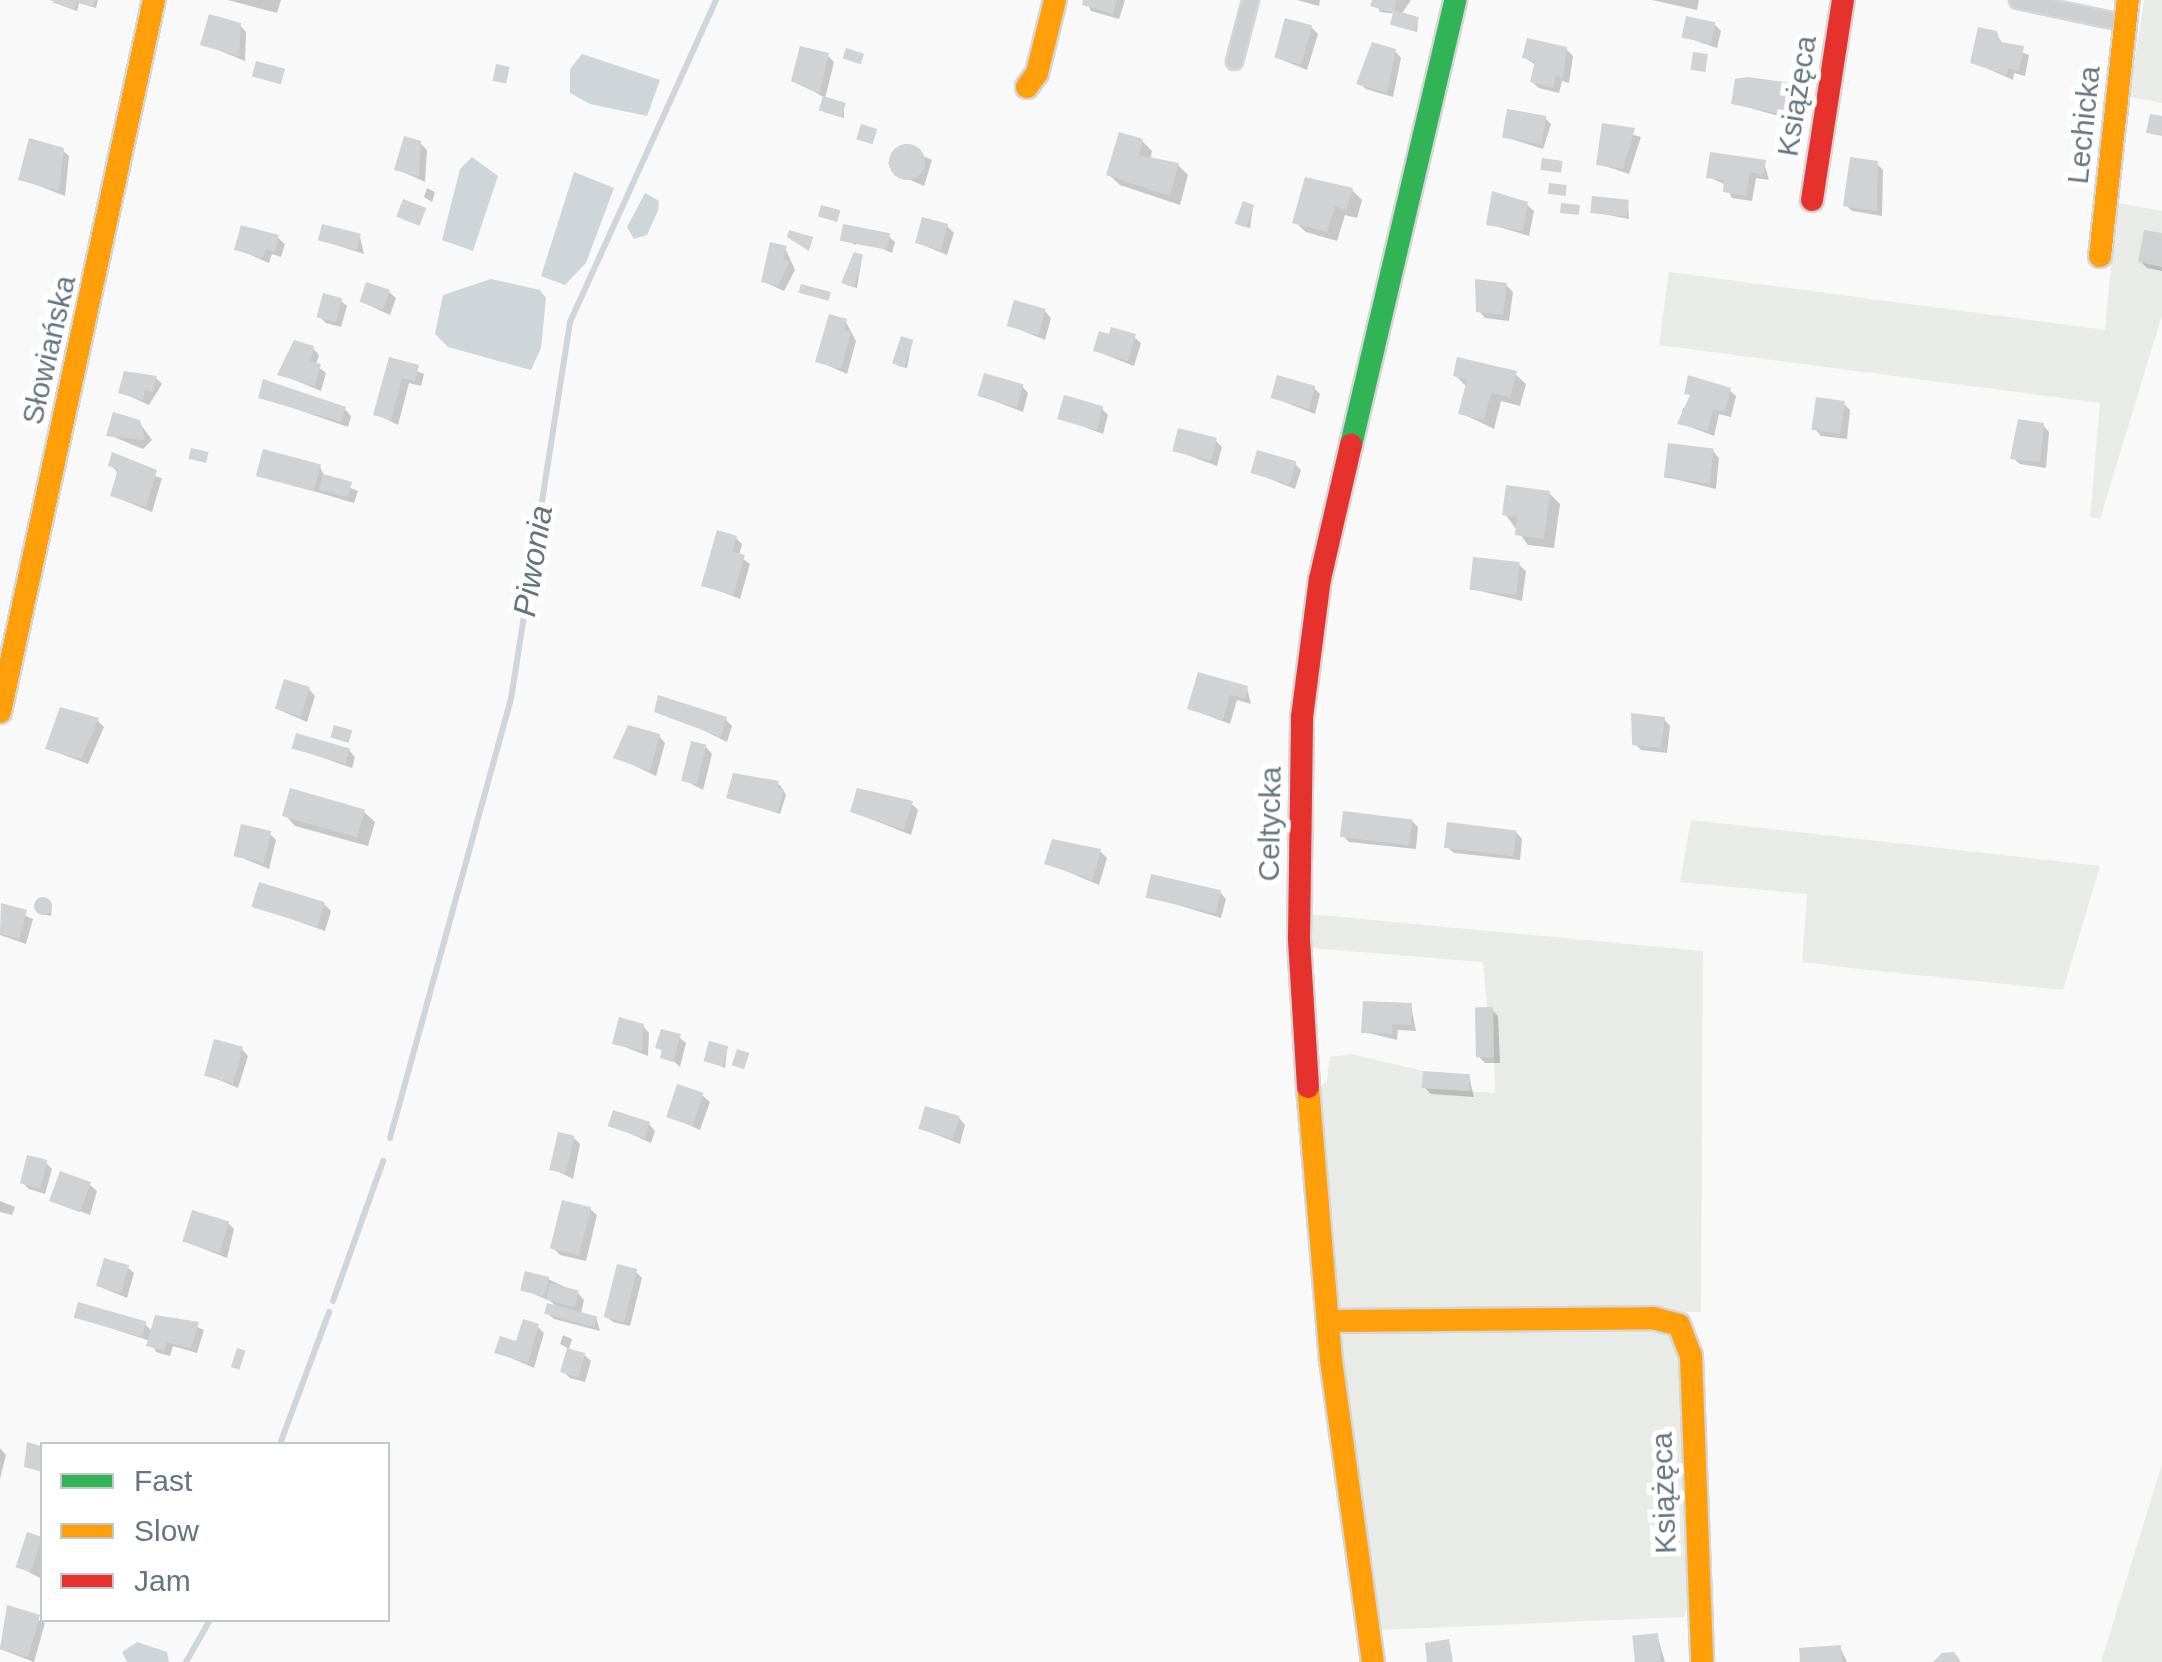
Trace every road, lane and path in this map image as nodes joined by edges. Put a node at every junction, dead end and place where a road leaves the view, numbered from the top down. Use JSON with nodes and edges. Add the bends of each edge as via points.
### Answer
{"nodes":[{"id":1,"x":154,"y":0,"type":"edge"},
{"id":2,"x":1055,"y":0,"type":"edge"},
{"id":3,"x":1250,"y":0,"type":"edge"},
{"id":4,"x":1455,"y":0,"type":"edge"},
{"id":5,"x":1842,"y":0,"type":"edge"},
{"id":6,"x":2017,"y":0,"type":"edge"},
{"id":7,"x":2126,"y":12,"type":"edge"},
{"id":8,"x":1234,"y":61,"type":"dead end"},
{"id":9,"x":1028,"y":87,"type":"dead end"},
{"id":10,"x":1812,"y":200,"type":"dead end"},
{"id":11,"x":2100,"y":256,"type":"dead end"},
{"id":12,"x":0,"y":712,"type":"edge"},
{"id":13,"x":1328,"y":1321,"type":"junction"},
{"id":14,"x":1373,"y":1662,"type":"edge"},
{"id":15,"x":1702,"y":1662,"type":"edge"}],
"edges":[{"from":1,"to":12,"type":"street","name":"Słowiańska"},
{"from":2,"to":9,"type":"street"},
{"from":3,"to":8,"type":"street"},
{"from":4,"to":13,"type":"street","name":"Celtycka","via":[[1332,526],[1306,674],[1298,938]]},
{"from":5,"to":10,"type":"street","name":"Książęca"},
{"from":6,"to":7,"type":"street"},
{"from":7,"to":11,"type":"street","name":"Lechicka"},
{"from":13,"to":14,"type":"street","name":"Celtycka"},
{"from":13,"to":15,"type":"street","name":"Książęca","via":[[1653,1318],[1678,1325],[1690,1356]]}]}
